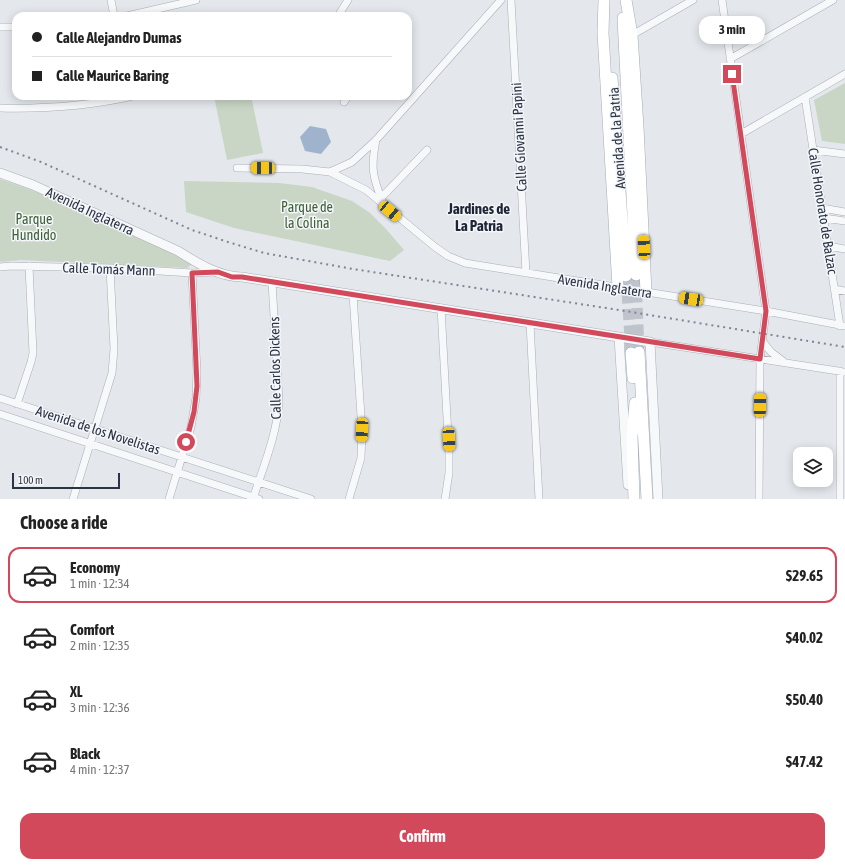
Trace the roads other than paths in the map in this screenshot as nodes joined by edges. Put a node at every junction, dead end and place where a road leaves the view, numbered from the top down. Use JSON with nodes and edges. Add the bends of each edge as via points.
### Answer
{"nodes":[{"id":1,"x":111,"y":0,"type":"edge"},
{"id":2,"x":196,"y":0,"type":"edge"},
{"id":3,"x":348,"y":0,"type":"edge"},
{"id":4,"x":501,"y":0,"type":"edge"},
{"id":5,"x":511,"y":0,"type":"edge"},
{"id":6,"x":606,"y":0,"type":"edge"},
{"id":7,"x":622,"y":0,"type":"edge"},
{"id":8,"x":626,"y":0,"type":"edge"},
{"id":9,"x":693,"y":0,"type":"edge"},
{"id":10,"x":722,"y":0,"type":"edge"},
{"id":11,"x":833,"y":0,"type":"edge"},
{"id":12,"x":113,"y":12,"type":"edge"},
{"id":13,"x":144,"y":12,"type":"edge"},
{"id":14,"x":340,"y":12,"type":"edge"},
{"id":15,"x":0,"y":27,"type":"edge"},
{"id":16,"x":12,"y":27,"type":"edge"},
{"id":17,"x":632,"y":35,"type":"junction"},
{"id":18,"x":730,"y":59,"type":"junction"},
{"id":19,"x":845,"y":74,"type":"edge"},
{"id":20,"x":806,"y":97,"type":"junction"},
{"id":21,"x":112,"y":100,"type":"edge"},
{"id":22,"x":412,"y":100,"type":"edge"},
{"id":23,"x":412,"y":100,"type":"edge"},
{"id":24,"x":0,"y":108,"type":"edge"},
{"id":25,"x":741,"y":134,"type":"junction"},
{"id":26,"x":376,"y":140,"type":"junction"},
{"id":27,"x":427,"y":150,"type":"dead end"},
{"id":28,"x":813,"y":150,"type":"junction"},
{"id":29,"x":362,"y":152,"type":"junction"},
{"id":30,"x":845,"y":154,"type":"edge"},
{"id":31,"x":373,"y":156,"type":"junction"},
{"id":32,"x":237,"y":168,"type":"dead end"},
{"id":33,"x":330,"y":172,"type":"junction"},
{"id":34,"x":0,"y":173,"type":"edge"},
{"id":35,"x":382,"y":201,"type":"junction"},
{"id":36,"x":822,"y":208,"type":"junction"},
{"id":37,"x":845,"y":212,"type":"edge"},
{"id":38,"x":824,"y":218,"type":"junction"},
{"id":39,"x":845,"y":221,"type":"edge"},
{"id":40,"x":828,"y":246,"type":"junction"},
{"id":41,"x":845,"y":249,"type":"edge"},
{"id":42,"x":178,"y":251,"type":"junction"},
{"id":43,"x":29,"y":266,"type":"junction"},
{"id":44,"x":0,"y":267,"type":"edge"},
{"id":45,"x":110,"y":268,"type":"junction"},
{"id":46,"x":218,"y":272,"type":"junction"},
{"id":47,"x":192,"y":273,"type":"junction"},
{"id":48,"x":526,"y":273,"type":"junction"},
{"id":49,"x":242,"y":277,"type":"junction"},
{"id":50,"x":272,"y":282,"type":"junction"},
{"id":51,"x":618,"y":287,"type":"junction"},
{"id":52,"x":834,"y":289,"type":"junction"},
{"id":53,"x":845,"y":291,"type":"edge"},
{"id":54,"x":646,"y":292,"type":"junction"},
{"id":55,"x":354,"y":295,"type":"junction"},
{"id":56,"x":441,"y":308,"type":"junction"},
{"id":57,"x":766,"y":311,"type":"junction"},
{"id":58,"x":530,"y":323,"type":"junction"},
{"id":59,"x":843,"y":326,"type":"edge"},
{"id":60,"x":619,"y":336,"type":"junction"},
{"id":61,"x":650,"y":342,"type":"junction"},
{"id":62,"x":763,"y":342,"type":"junction"},
{"id":63,"x":635,"y":352,"type":"tunnel mouth"},
{"id":64,"x":760,"y":359,"type":"junction"},
{"id":65,"x":784,"y":363,"type":"junction"},
{"id":66,"x":842,"y":372,"type":"edge"},
{"id":67,"x":0,"y":398,"type":"edge"},
{"id":68,"x":638,"y":403,"type":"junction"},
{"id":69,"x":17,"y":404,"type":"junction"},
{"id":70,"x":0,"y":414,"type":"edge"},
{"id":71,"x":95,"y":429,"type":"junction"},
{"id":72,"x":90,"y":444,"type":"junction"},
{"id":73,"x":182,"y":457,"type":"junction"},
{"id":74,"x":177,"y":472,"type":"junction"},
{"id":75,"x":259,"y":482,"type":"junction"},
{"id":76,"x":255,"y":498,"type":"edge"},
{"id":77,"x":73,"y":499,"type":"edge"},
{"id":78,"x":169,"y":499,"type":"edge"},
{"id":79,"x":311,"y":499,"type":"edge"},
{"id":80,"x":350,"y":499,"type":"edge"},
{"id":81,"x":445,"y":499,"type":"edge"},
{"id":82,"x":539,"y":499,"type":"edge"},
{"id":83,"x":629,"y":499,"type":"edge"},
{"id":84,"x":634,"y":499,"type":"edge"},
{"id":85,"x":640,"y":499,"type":"edge"},
{"id":86,"x":647,"y":499,"type":"edge"},
{"id":87,"x":653,"y":499,"type":"edge"},
{"id":88,"x":658,"y":499,"type":"edge"},
{"id":89,"x":759,"y":499,"type":"edge"},
{"id":90,"x":840,"y":499,"type":"edge"}],
"edges":[{"from":1,"to":12,"type":"street"},
{"from":2,"to":13,"type":"street"},
{"from":3,"to":14,"type":"street"},
{"from":4,"to":22,"type":"street"},
{"from":5,"to":48,"type":"street","name":"Calle Giovanni Papini"},
{"from":6,"to":7,"type":"main road","name":"Avenida de la Patria","via":[[631,276]]},
{"from":6,"to":51,"type":"main road","via":[[603,33]]},
{"from":8,"to":17,"type":"main road"},
{"from":9,"to":17,"type":"street"},
{"from":10,"to":18,"type":"street"},
{"from":11,"to":18,"type":"street"},
{"from":15,"to":16,"type":"street"},
{"from":17,"to":54,"type":"main road"},
{"from":18,"to":25,"type":"street"},
{"from":19,"to":20,"type":"street"},
{"from":20,"to":25,"type":"street"},
{"from":20,"to":28,"type":"street","name":"Calle Honorato de Balzac"},
{"from":21,"to":24,"type":"street","via":[[83,106]]},
{"from":23,"to":26,"type":"street"},
{"from":25,"to":57,"type":"street"},
{"from":26,"to":29,"type":"street"},
{"from":26,"to":31,"type":"street"},
{"from":27,"to":35,"type":"street"},
{"from":28,"to":30,"type":"street"},
{"from":28,"to":36,"type":"street","name":"Calle Honorato de Balzac"},
{"from":29,"to":31,"type":"street","via":[[369,150]]},
{"from":29,"to":33,"type":"street","via":[[352,162]]},
{"from":31,"to":35,"type":"street","via":[[373,173]]},
{"from":32,"to":33,"type":"street"},
{"from":33,"to":35,"type":"street","name":"Avenida Inglaterra"},
{"from":34,"to":42,"type":"street","name":"Avenida Inglaterra","via":[[33,185]]},
{"from":35,"to":48,"type":"street","name":"Avenida Inglaterra","via":[[448,256],[465,263]]},
{"from":36,"to":37,"type":"street"},
{"from":36,"to":38,"type":"street","name":"Calle Honorato de Balzac"},
{"from":38,"to":39,"type":"street"},
{"from":38,"to":40,"type":"street","name":"Calle Honorato de Balzac"},
{"from":40,"to":41,"type":"street"},
{"from":40,"to":52,"type":"street","name":"Calle Honorato de Balzac"},
{"from":42,"to":46,"type":"street","name":"Avenida Inglaterra"},
{"from":42,"to":49,"type":"street","name":"Avenida Inglaterra","via":[[189,253]]},
{"from":43,"to":44,"type":"street","name":"Calle Tomás Mann"},
{"from":43,"to":45,"type":"street","name":"Calle Tomás Mann"},
{"from":43,"to":69,"type":"street","via":[[33,353]]},
{"from":45,"to":47,"type":"street","name":"Calle Tomás Mann"},
{"from":45,"to":71,"type":"street","via":[[113,367]]},
{"from":46,"to":47,"type":"street","name":"Calle Tomás Mann"},
{"from":46,"to":49,"type":"street","name":"Avenida Inglaterra","via":[[232,277]]},
{"from":47,"to":73,"type":"street","via":[[197,386],[192,420]]},
{"from":48,"to":51,"type":"street","name":"Avenida Inglaterra"},
{"from":49,"to":50,"type":"street","name":"Avenida Inglaterra"},
{"from":50,"to":55,"type":"street","name":"Avenida Inglaterra"},
{"from":50,"to":75,"type":"street","name":"Calle Carlos Dickens","via":[[279,401],[275,433]]},
{"from":51,"to":54,"type":"street","name":"Avenida Inglaterra"},
{"from":52,"to":53,"type":"street"},
{"from":52,"to":59,"type":"street","name":"Calle Honorato de Balzac"},
{"from":54,"to":57,"type":"street","name":"Avenida Inglaterra"},
{"from":55,"to":56,"type":"street","name":"Avenida Inglaterra"},
{"from":55,"to":80,"type":"street","via":[[362,430],[361,458]]},
{"from":56,"to":58,"type":"street","name":"Avenida Inglaterra"},
{"from":56,"to":81,"type":"street","via":[[450,454]]},
{"from":57,"to":59,"type":"street","name":"Avenida Inglaterra"},
{"from":57,"to":62,"type":"street"},
{"from":58,"to":60,"type":"street","name":"Avenida Inglaterra"},
{"from":58,"to":82,"type":"street"},
{"from":60,"to":61,"type":"street","name":"Avenida Inglaterra"},
{"from":60,"to":83,"type":"street"},
{"from":61,"to":64,"type":"street","name":"Avenida Inglaterra"},
{"from":61,"to":88,"type":"street"},
{"from":62,"to":64,"type":"street"},
{"from":62,"to":65,"type":"street"},
{"from":63,"to":68,"type":"main road"},
{"from":64,"to":65,"type":"street","name":"Avenida Inglaterra"},
{"from":64,"to":89,"type":"street"},
{"from":65,"to":66,"type":"street","name":"Avenida Inglaterra"},
{"from":66,"to":90,"type":"street"},
{"from":67,"to":69,"type":"street","name":"Avenida de los Novelistas"},
{"from":68,"to":84,"type":"main road","via":[[632,437]]},
{"from":68,"to":85,"type":"main road"},
{"from":68,"to":86,"type":"main road"},
{"from":68,"to":87,"type":"main road"},
{"from":69,"to":71,"type":"street","name":"Avenida de los Novelistas"},
{"from":70,"to":72,"type":"street","name":"Avenida de los Novelistas"},
{"from":71,"to":72,"type":"street"},
{"from":71,"to":73,"type":"street","name":"Avenida de los Novelistas"},
{"from":72,"to":74,"type":"street","name":"Avenida de los Novelistas"},
{"from":72,"to":77,"type":"street"},
{"from":73,"to":74,"type":"street"},
{"from":73,"to":75,"type":"street","name":"Avenida de los Novelistas"},
{"from":74,"to":76,"type":"street","name":"Avenida de los Novelistas"},
{"from":74,"to":78,"type":"street"},
{"from":75,"to":76,"type":"street","name":"Calle Carlos Dickens"},
{"from":75,"to":79,"type":"street","name":"Avenida de los Novelistas"}]}
